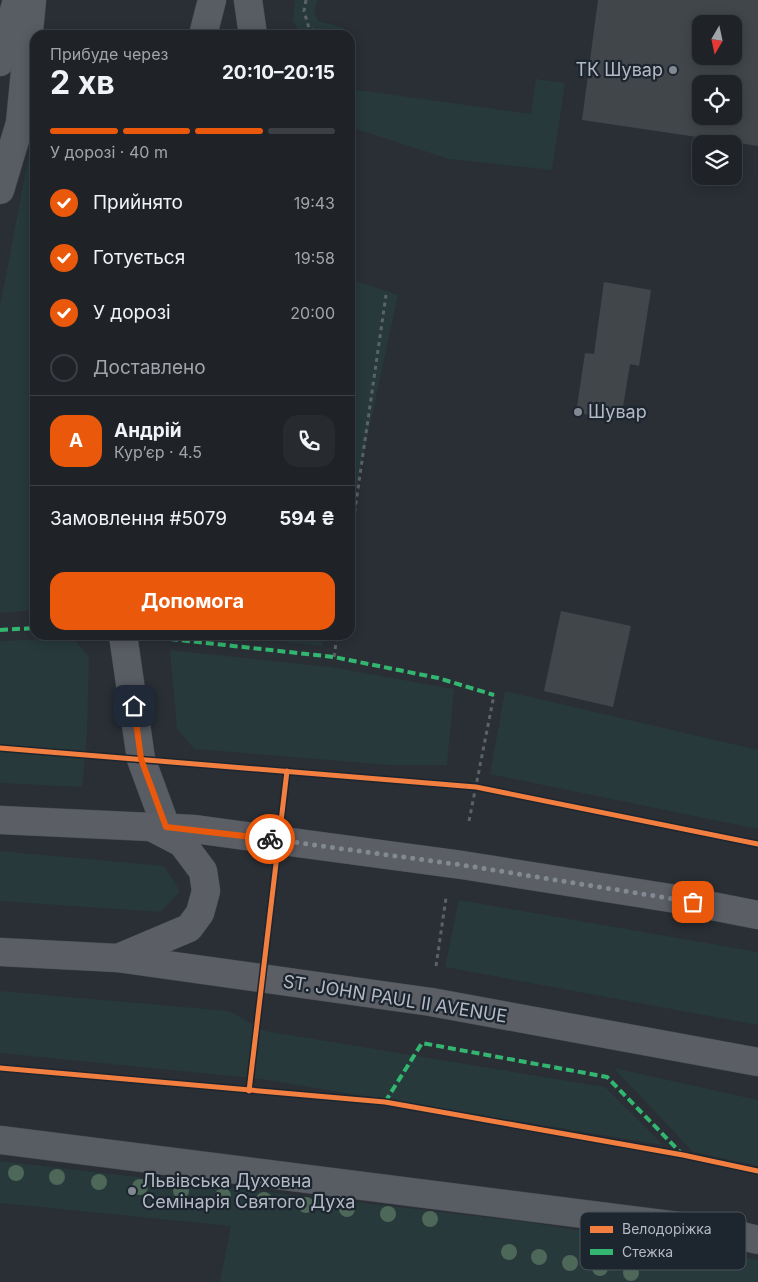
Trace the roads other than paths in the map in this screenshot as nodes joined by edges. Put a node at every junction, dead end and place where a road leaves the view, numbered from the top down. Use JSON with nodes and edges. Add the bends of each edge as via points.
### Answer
{"nodes":[{"id":1,"x":17,"y":0,"type":"edge"},
{"id":2,"x":32,"y":0,"type":"edge"},
{"id":3,"x":212,"y":0,"type":"edge"},
{"id":4,"x":248,"y":0,"type":"edge"},
{"id":5,"x":204,"y":30,"type":"edge"},
{"id":6,"x":252,"y":30,"type":"edge"},
{"id":7,"x":0,"y":62,"type":"edge"},
{"id":8,"x":0,"y":190,"type":"edge"},
{"id":9,"x":125,"y":640,"type":"edge"},
{"id":10,"x":0,"y":820,"type":"edge"},
{"id":11,"x":158,"y":827,"type":"junction"},
{"id":12,"x":758,"y":915,"type":"edge"},
{"id":13,"x":0,"y":952,"type":"edge"},
{"id":14,"x":117,"y":958,"type":"junction"},
{"id":15,"x":758,"y":1062,"type":"edge"},
{"id":16,"x":0,"y":1140,"type":"edge"},
{"id":17,"x":580,"y":1214,"type":"edge"}],
"edges":[{"from":1,"to":7,"type":"lane"},
{"from":2,"to":8,"type":"lane","via":[[20,123]]},
{"from":3,"to":5,"type":"lane"},
{"from":4,"to":6,"type":"lane"},
{"from":9,"to":11,"type":"lane","via":[[141,759]]},
{"from":10,"to":11,"type":"main road"},
{"from":11,"to":12,"type":"main road","via":[[472,866]]},
{"from":11,"to":14,"type":"main road","via":[[182,843],[203,872],[206,891],[200,913],[189,928]]},
{"from":13,"to":14,"type":"main road","name":"ST. JOHN PAUL II AVENUE"},
{"from":14,"to":15,"type":"main road","name":"ST. JOHN PAUL II AVENUE","via":[[431,1002]]},
{"from":16,"to":17,"type":"lane"}]}
